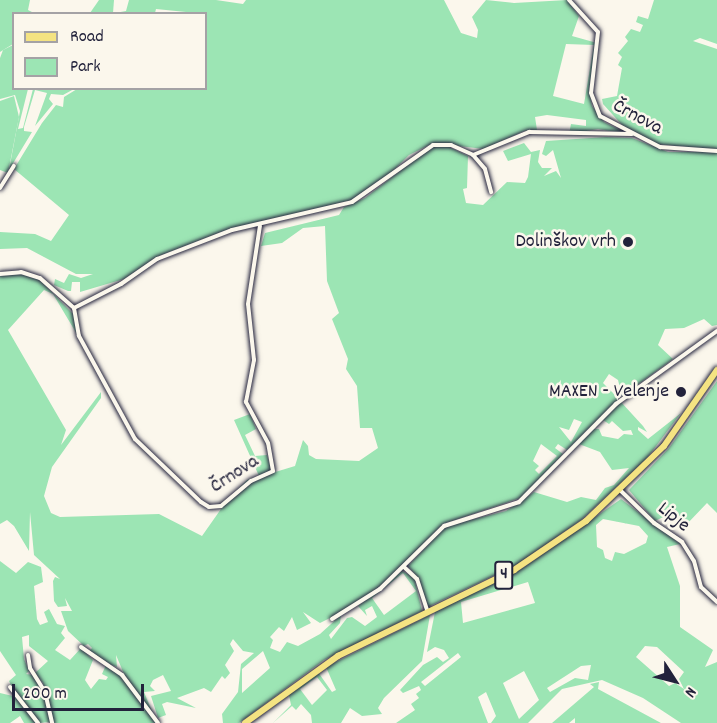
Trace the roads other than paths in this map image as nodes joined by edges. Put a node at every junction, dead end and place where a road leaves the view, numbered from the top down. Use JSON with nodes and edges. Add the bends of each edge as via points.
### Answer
{"nodes":[{"id":1,"x":569,"y":0,"type":"edge"},
{"id":2,"x":632,"y":134,"type":"junction"},
{"id":3,"x":717,"y":151,"type":"edge"},
{"id":4,"x":473,"y":155,"type":"junction"},
{"id":5,"x":14,"y":166,"type":"dead end"},
{"id":6,"x":0,"y":188,"type":"edge"},
{"id":7,"x":491,"y":192,"type":"dead end"},
{"id":8,"x":260,"y":226,"type":"junction"},
{"id":9,"x":0,"y":274,"type":"edge"},
{"id":10,"x":74,"y":308,"type":"junction"},
{"id":11,"x":717,"y":331,"type":"edge"},
{"id":12,"x":717,"y":370,"type":"edge"},
{"id":13,"x":621,"y":490,"type":"junction"},
{"id":14,"x":404,"y":567,"type":"junction"},
{"id":15,"x":717,"y":602,"type":"edge"},
{"id":16,"x":428,"y":612,"type":"junction"},
{"id":17,"x":332,"y":619,"type":"dead end"},
{"id":18,"x":81,"y":647,"type":"dead end"},
{"id":19,"x":28,"y":655,"type":"dead end"},
{"id":20,"x":10,"y":687,"type":"dead end"},
{"id":21,"x":38,"y":723,"type":"edge"},
{"id":22,"x":52,"y":723,"type":"edge"},
{"id":23,"x":158,"y":723,"type":"edge"},
{"id":24,"x":245,"y":723,"type":"edge"}],
"edges":[{"from":1,"to":2,"type":"street","name":"Črnova","via":[[598,32],[591,93],[596,110],[610,123]]},
{"from":2,"to":3,"type":"street","name":"Črnova","via":[[668,150]]},
{"from":2,"to":4,"type":"street","via":[[529,132]]},
{"from":4,"to":7,"type":"street","via":[[485,169]]},
{"from":4,"to":8,"type":"street","via":[[451,146],[433,145],[352,202]]},
{"from":5,"to":6,"type":"street"},
{"from":8,"to":10,"type":"street","via":[[232,230],[157,259],[121,284]]},
{"from":8,"to":10,"type":"street","name":"Črnova","via":[[248,304],[254,360],[246,402],[270,448],[273,471],[251,481],[221,506],[209,507],[201,502],[135,439],[79,336]]},
{"from":9,"to":10,"type":"street","via":[[21,272],[40,278]]},
{"from":11,"to":14,"type":"street","via":[[616,404],[519,502],[444,526]]},
{"from":12,"to":13,"type":"main road","number":"4","via":[[664,446]]},
{"from":13,"to":15,"type":"street","name":"Lipje","via":[[654,523],[682,543],[694,561],[701,587]]},
{"from":13,"to":16,"type":"main road","number":"4","via":[[548,549]]},
{"from":14,"to":16,"type":"street","via":[[417,579]]},
{"from":14,"to":17,"type":"street","via":[[380,589]]},
{"from":16,"to":24,"type":"main road","number":"4","via":[[338,656]]},
{"from":18,"to":23,"type":"street","via":[[93,658],[117,669]]},
{"from":19,"to":22,"type":"street","via":[[27,663],[45,692]]},
{"from":20,"to":21,"type":"street"}]}
